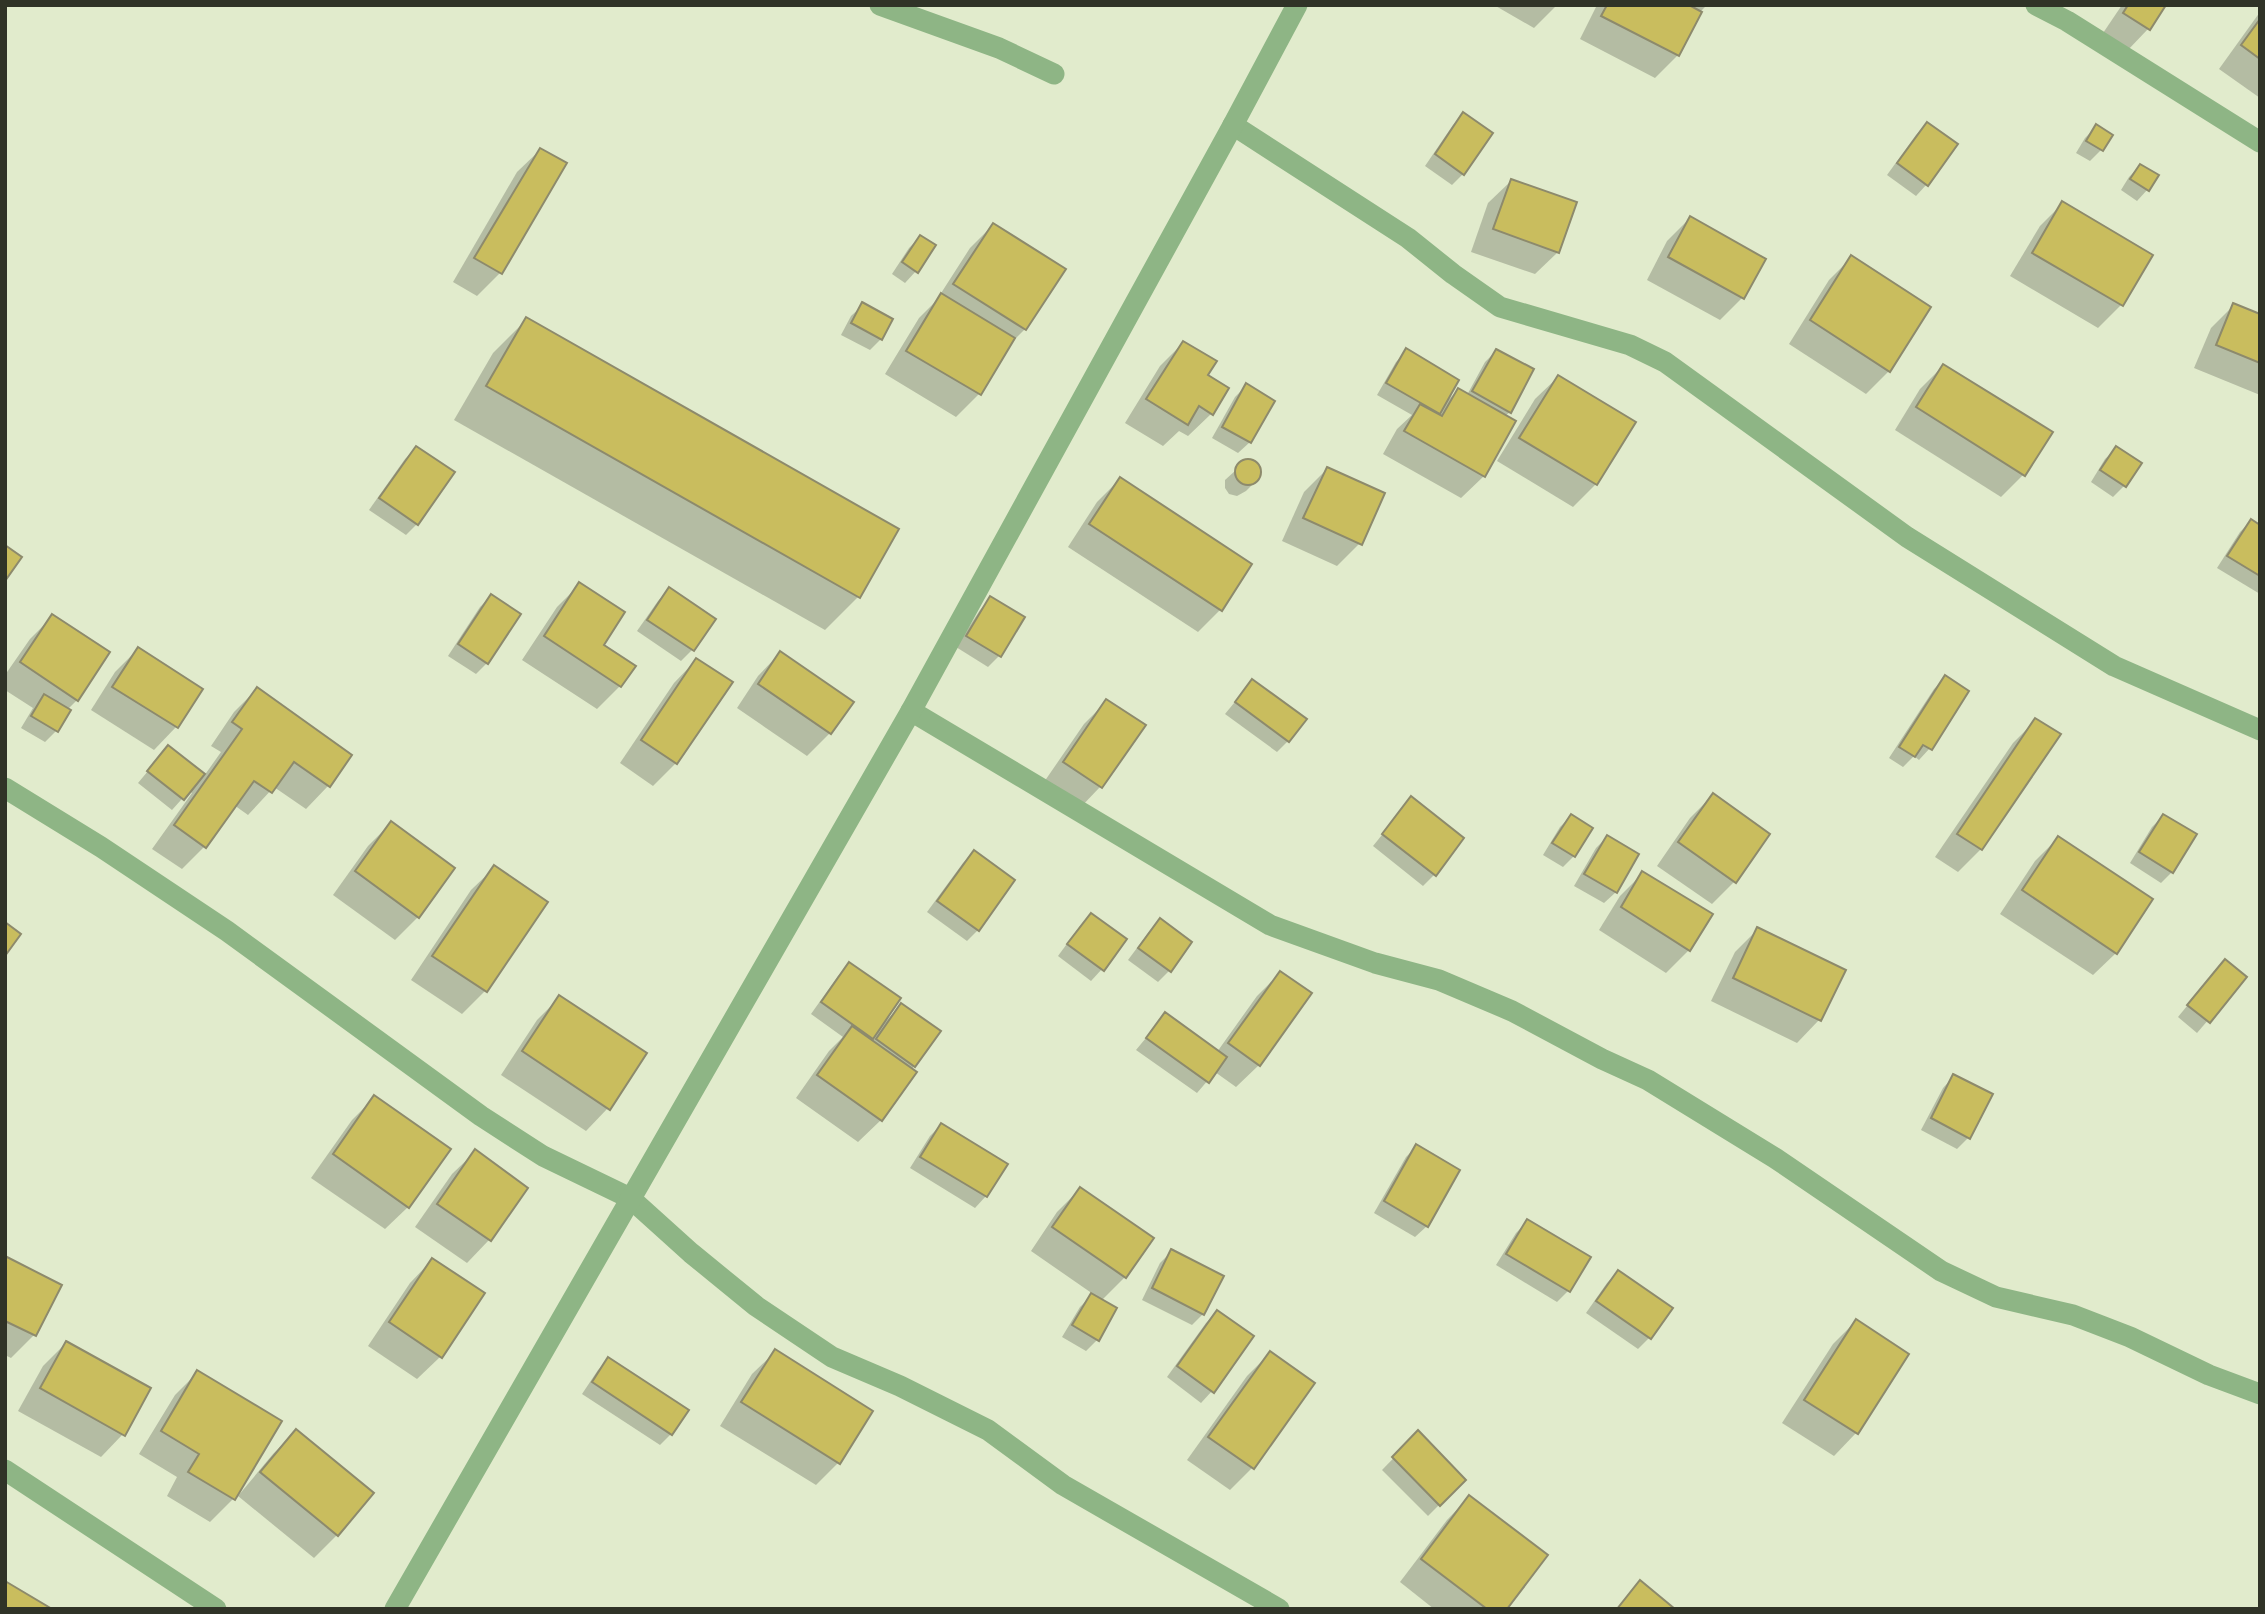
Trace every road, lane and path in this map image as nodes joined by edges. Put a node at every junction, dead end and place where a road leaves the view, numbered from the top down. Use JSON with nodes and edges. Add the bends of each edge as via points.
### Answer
{"nodes":[{"id":1,"x":880,"y":5,"type":"edge"},
{"id":2,"x":1297,"y":5,"type":"edge"},
{"id":3,"x":2036,"y":5,"type":"edge"},
{"id":4,"x":1054,"y":74,"type":"dead end"},
{"id":5,"x":1233,"y":125,"type":"junction"},
{"id":6,"x":2260,"y":142,"type":"edge"},
{"id":7,"x":911,"y":711,"type":"junction"},
{"id":8,"x":2260,"y":730,"type":"edge"},
{"id":9,"x":5,"y":788,"type":"edge"},
{"id":10,"x":630,"y":1198,"type":"junction"},
{"id":11,"x":2260,"y":1394,"type":"edge"},
{"id":12,"x":5,"y":1470,"type":"edge"},
{"id":13,"x":216,"y":1609,"type":"edge"},
{"id":14,"x":394,"y":1609,"type":"edge"},
{"id":15,"x":1279,"y":1609,"type":"edge"}],
"edges":[{"from":1,"to":4,"type":"street","via":[[999,48]]},
{"from":2,"to":5,"type":"street"},
{"from":3,"to":6,"type":"street"},
{"from":5,"to":7,"type":"street"},
{"from":5,"to":8,"type":"street","via":[[1408,238],[1500,307],[1630,345],[1665,362],[1907,537],[2114,666]]},
{"from":7,"to":10,"type":"street"},
{"from":7,"to":11,"type":"street","via":[[1270,925],[1375,963],[1439,980],[1512,1011],[1648,1080],[1775,1158],[1941,1271],[1996,1297],[2073,1315]]},
{"from":9,"to":10,"type":"street","via":[[227,931],[481,1116],[543,1156]]},
{"from":10,"to":14,"type":"street"},
{"from":10,"to":15,"type":"street","via":[[756,1306],[832,1357],[988,1430],[1063,1485]]},
{"from":12,"to":13,"type":"street"}]}
